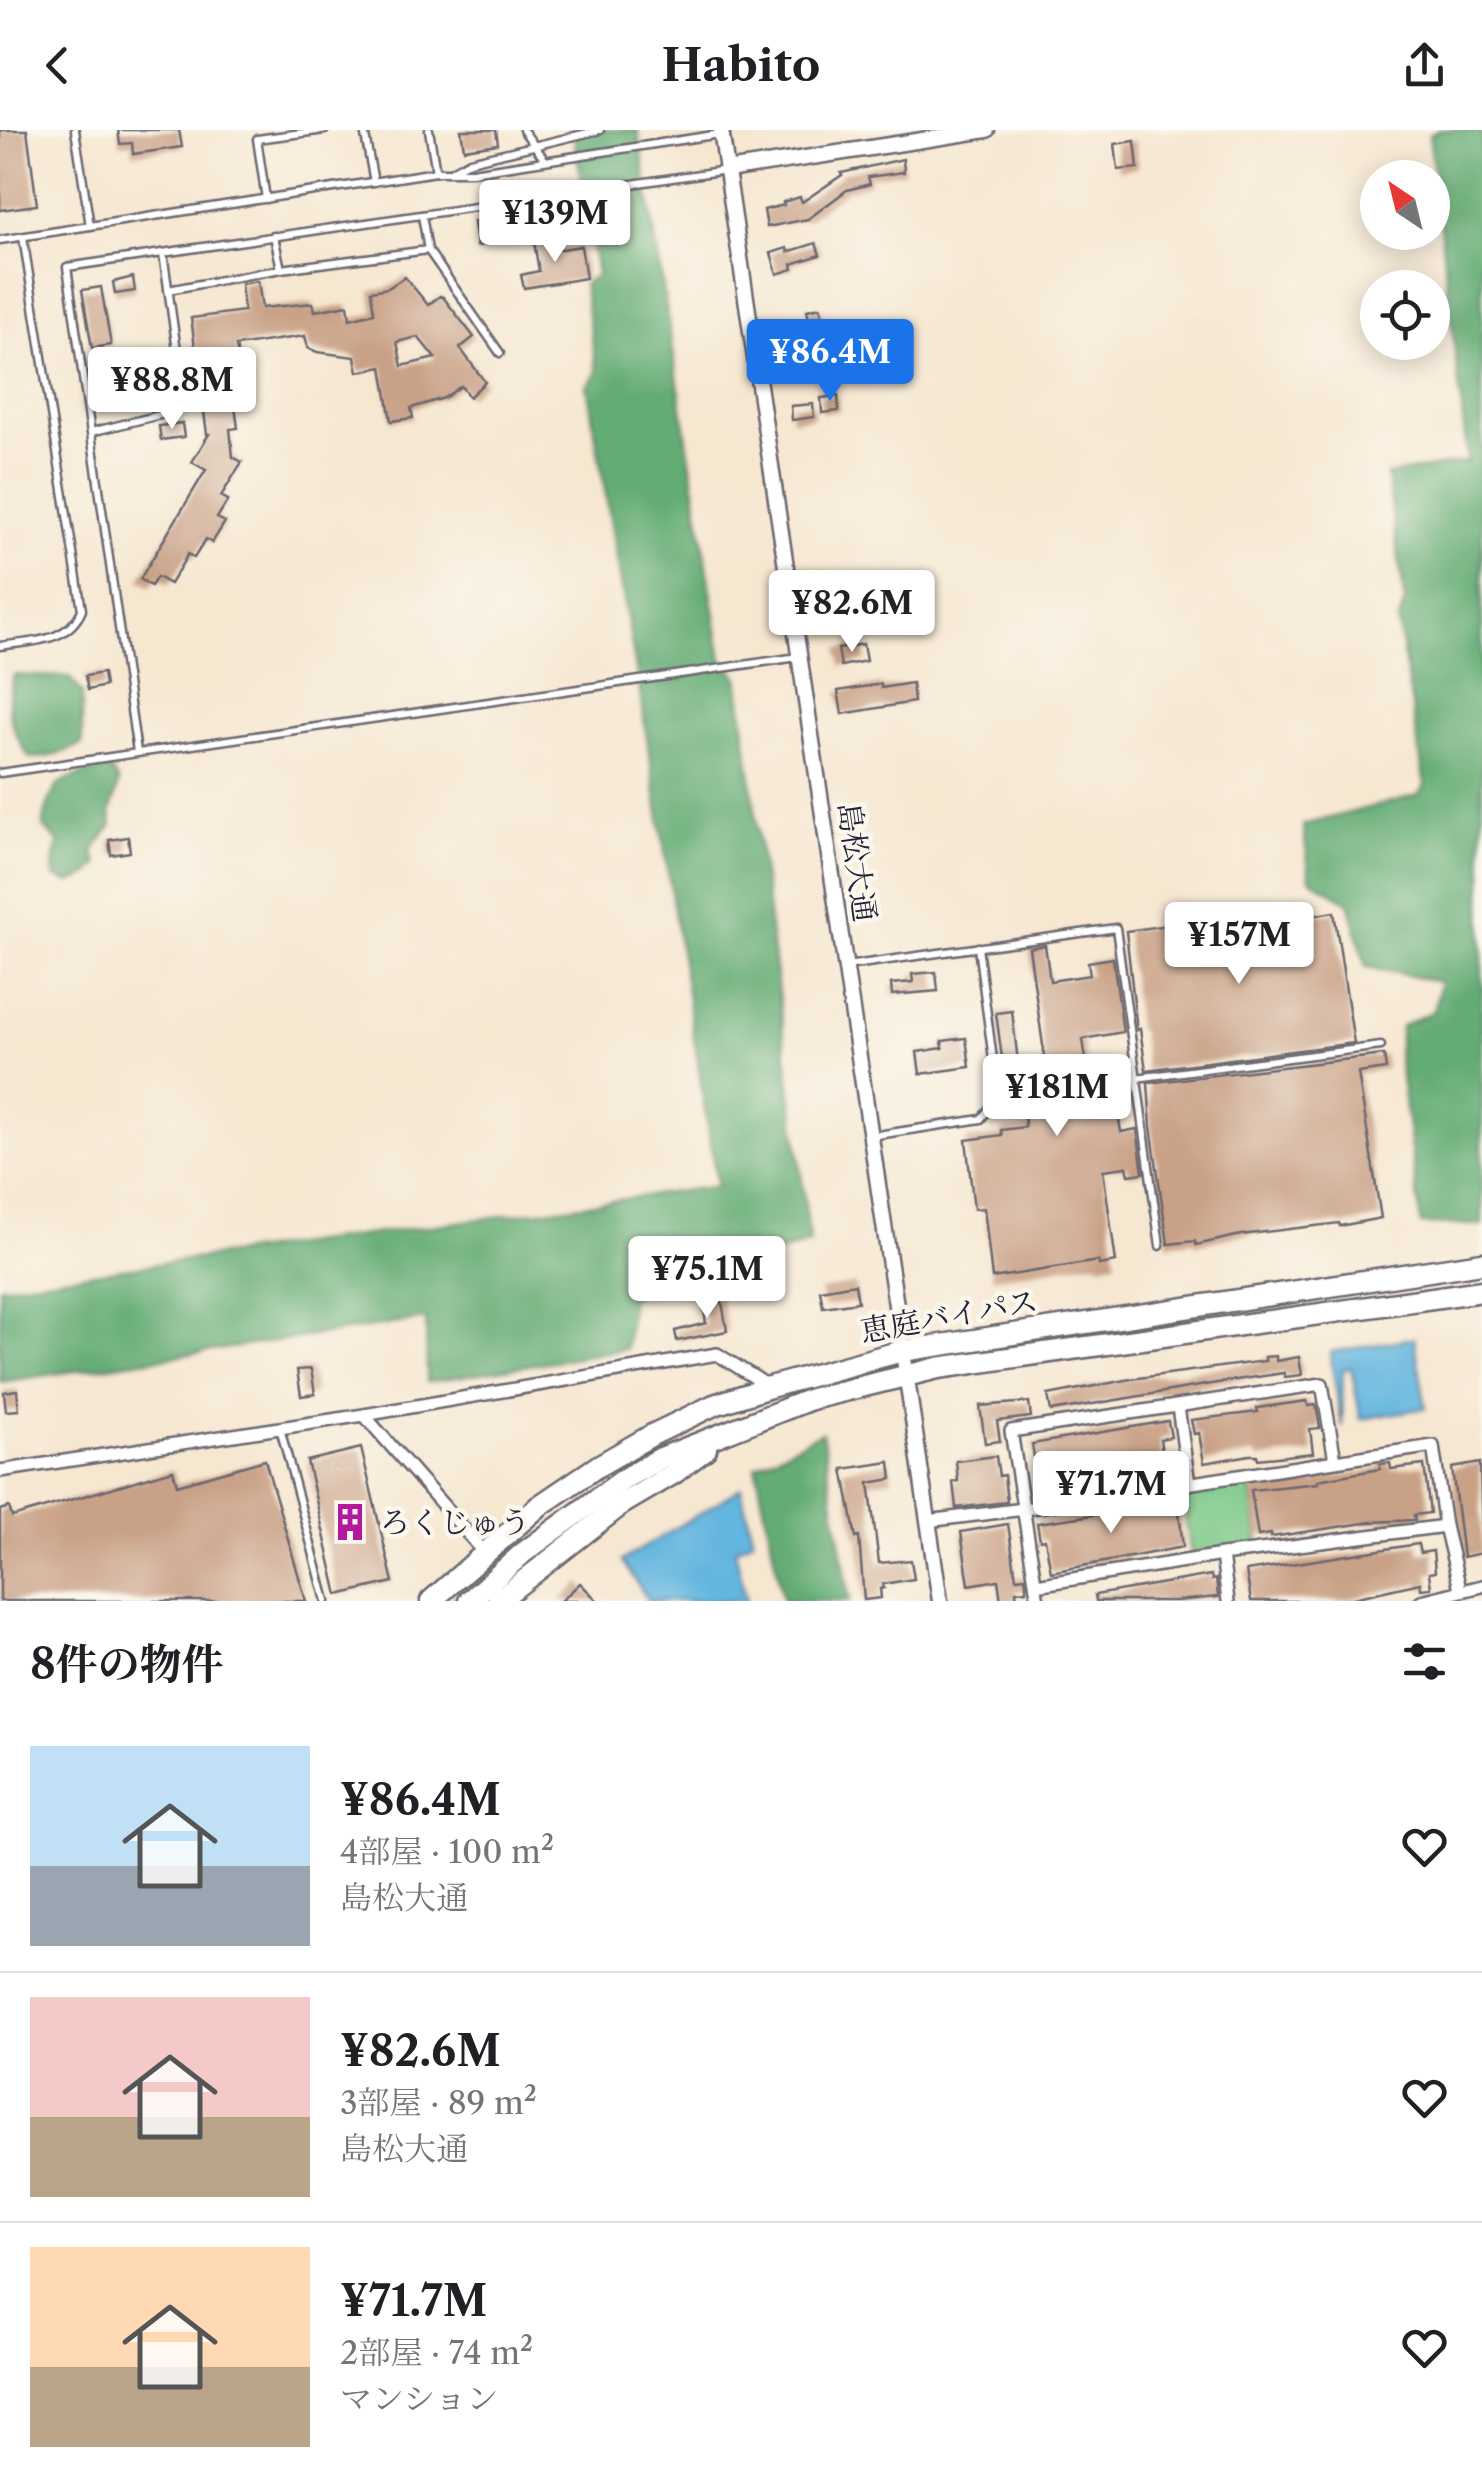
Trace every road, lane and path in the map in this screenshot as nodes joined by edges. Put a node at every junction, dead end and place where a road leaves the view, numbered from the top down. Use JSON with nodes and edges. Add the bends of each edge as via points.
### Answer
{"nodes":[{"id":1,"x":75,"y":130,"type":"edge"},
{"id":2,"x":325,"y":130,"type":"edge"},
{"id":3,"x":364,"y":130,"type":"edge"},
{"id":4,"x":430,"y":130,"type":"edge"},
{"id":5,"x":523,"y":130,"type":"edge"},
{"id":6,"x":600,"y":130,"type":"edge"},
{"id":7,"x":987,"y":130,"type":"edge"},
{"id":8,"x":721,"y":132,"type":"edge"},
{"id":9,"x":533,"y":144,"type":"junction"},
{"id":10,"x":546,"y":160,"type":"junction"},
{"id":11,"x":453,"y":170,"type":"junction"},
{"id":12,"x":727,"y":170,"type":"junction"},
{"id":13,"x":436,"y":172,"type":"junction"},
{"id":14,"x":374,"y":182,"type":"junction"},
{"id":15,"x":266,"y":199,"type":"junction"},
{"id":16,"x":422,"y":214,"type":"junction"},
{"id":17,"x":90,"y":226,"type":"junction"},
{"id":18,"x":274,"y":236,"type":"junction"},
{"id":19,"x":24,"y":237,"type":"junction"},
{"id":20,"x":0,"y":240,"type":"edge"},
{"id":21,"x":428,"y":250,"type":"junction"},
{"id":22,"x":162,"y":252,"type":"junction"},
{"id":23,"x":281,"y":269,"type":"junction"},
{"id":24,"x":168,"y":290,"type":"junction"},
{"id":25,"x":500,"y":353,"type":"dead end"},
{"id":26,"x":91,"y":432,"type":"junction"},
{"id":27,"x":0,"y":646,"type":"edge"},
{"id":28,"x":798,"y":658,"type":"junction"},
{"id":29,"x":138,"y":752,"type":"junction"},
{"id":30,"x":0,"y":772,"type":"edge"},
{"id":31,"x":978,"y":947,"type":"junction"},
{"id":32,"x":844,"y":966,"type":"junction"},
{"id":33,"x":1381,"y":1046,"type":"dead end"},
{"id":34,"x":1136,"y":1078,"type":"junction"},
{"id":35,"x":870,"y":1136,"type":"junction"},
{"id":36,"x":1160,"y":1246,"type":"dead end"},
{"id":37,"x":1482,"y":1264,"type":"edge"},
{"id":38,"x":1482,"y":1291,"type":"edge"},
{"id":39,"x":902,"y":1351,"type":"junction"},
{"id":40,"x":905,"y":1376,"type":"junction"},
{"id":41,"x":770,"y":1387,"type":"junction"},
{"id":42,"x":1178,"y":1406,"type":"junction"},
{"id":43,"x":364,"y":1415,"type":"junction"},
{"id":44,"x":280,"y":1428,"type":"junction"},
{"id":45,"x":727,"y":1432,"type":"junction"},
{"id":46,"x":1335,"y":1460,"type":"junction"},
{"id":47,"x":0,"y":1472,"type":"edge"},
{"id":48,"x":1189,"y":1484,"type":"junction"},
{"id":49,"x":1024,"y":1510,"type":"junction"},
{"id":50,"x":927,"y":1521,"type":"junction"},
{"id":51,"x":1446,"y":1526,"type":"junction"},
{"id":52,"x":484,"y":1552,"type":"junction"},
{"id":53,"x":1222,"y":1555,"type":"junction"},
{"id":54,"x":1036,"y":1585,"type":"junction"},
{"id":55,"x":1482,"y":1586,"type":"edge"},
{"id":56,"x":1460,"y":1589,"type":"junction"},
{"id":57,"x":507,"y":1598,"type":"edge"},
{"id":58,"x":326,"y":1601,"type":"edge"},
{"id":59,"x":431,"y":1601,"type":"edge"},
{"id":60,"x":470,"y":1601,"type":"edge"},
{"id":61,"x":940,"y":1601,"type":"edge"},
{"id":62,"x":1038,"y":1601,"type":"edge"},
{"id":63,"x":1228,"y":1601,"type":"edge"},
{"id":64,"x":1422,"y":1601,"type":"edge"}],
"edges":[{"from":1,"to":17,"type":"lane"},
{"from":2,"to":15,"type":"lane","via":[[257,139]]},
{"from":3,"to":14,"type":"lane"},
{"from":4,"to":13,"type":"lane"},
{"from":5,"to":9,"type":"lane"},
{"from":6,"to":9,"type":"lane"},
{"from":7,"to":12,"type":"street"},
{"from":8,"to":10,"type":"lane"},
{"from":8,"to":12,"type":"street","name":"島松大通"},
{"from":9,"to":10,"type":"lane"},
{"from":9,"to":11,"type":"lane"},
{"from":10,"to":11,"type":"lane"},
{"from":11,"to":13,"type":"lane"},
{"from":12,"to":16,"type":"lane"},
{"from":12,"to":28,"type":"street","name":"島松大通"},
{"from":13,"to":14,"type":"lane"},
{"from":14,"to":15,"type":"lane"},
{"from":15,"to":17,"type":"lane"},
{"from":16,"to":18,"type":"lane"},
{"from":16,"to":21,"type":"lane"},
{"from":17,"to":19,"type":"lane"},
{"from":18,"to":22,"type":"lane"},
{"from":18,"to":23,"type":"lane"},
{"from":19,"to":20,"type":"lane"},
{"from":19,"to":27,"type":"lane","via":[[82,610],[58,636]]},
{"from":21,"to":23,"type":"lane"},
{"from":21,"to":25,"type":"lane"},
{"from":22,"to":24,"type":"lane"},
{"from":22,"to":26,"type":"lane","via":[[67,266]]},
{"from":23,"to":24,"type":"lane"},
{"from":24,"to":26,"type":"lane","via":[[184,399],[160,416]]},
{"from":26,"to":29,"type":"lane"},
{"from":28,"to":29,"type":"lane"},
{"from":28,"to":32,"type":"street","name":"島松大通"},
{"from":29,"to":30,"type":"lane"},
{"from":31,"to":32,"type":"lane"},
{"from":31,"to":34,"type":"lane","via":[[1116,928]]},
{"from":31,"to":35,"type":"lane","via":[[998,1098],[981,1118]]},
{"from":32,"to":35,"type":"street","name":"島松大通"},
{"from":33,"to":34,"type":"lane"},
{"from":34,"to":36,"type":"lane"},
{"from":35,"to":39,"type":"street","name":"島松大通"},
{"from":37,"to":39,"type":"highway","name":"恵庭バイパス"},
{"from":38,"to":40,"type":"highway","name":"恵庭バイパス"},
{"from":39,"to":40,"type":"street","name":"島松大通"},
{"from":39,"to":41,"type":"highway","name":"恵庭バイパス"},
{"from":40,"to":45,"type":"highway","name":"恵庭バイパス","via":[[810,1400]]},
{"from":40,"to":50,"type":"street","name":"島松大通"},
{"from":41,"to":43,"type":"street","via":[[717,1354]]},
{"from":41,"to":52,"type":"highway","name":"恵庭バイパス","via":[[652,1435],[539,1506]]},
{"from":42,"to":46,"type":"street","via":[[1322,1384]]},
{"from":42,"to":48,"type":"street"},
{"from":42,"to":49,"type":"street","via":[[1011,1431]]},
{"from":43,"to":44,"type":"street"},
{"from":43,"to":52,"type":"street"},
{"from":44,"to":47,"type":"street"},
{"from":44,"to":58,"type":"lane"},
{"from":45,"to":57,"type":"highway","via":[[622,1504]]},
{"from":45,"to":60,"type":"highway","name":"恵庭バイパス","via":[[628,1478],[547,1534]]},
{"from":46,"to":48,"type":"street"},
{"from":46,"to":51,"type":"street","via":[[1433,1446]]},
{"from":48,"to":49,"type":"street"},
{"from":49,"to":50,"type":"street"},
{"from":49,"to":54,"type":"street"},
{"from":50,"to":61,"type":"street","name":"島松大通"},
{"from":51,"to":53,"type":"street"},
{"from":51,"to":56,"type":"street"},
{"from":52,"to":59,"type":"highway","name":"恵庭バイパス"},
{"from":53,"to":54,"type":"street"},
{"from":53,"to":63,"type":"street"},
{"from":54,"to":62,"type":"street"},
{"from":55,"to":56,"type":"street"},
{"from":56,"to":64,"type":"street"}]}
